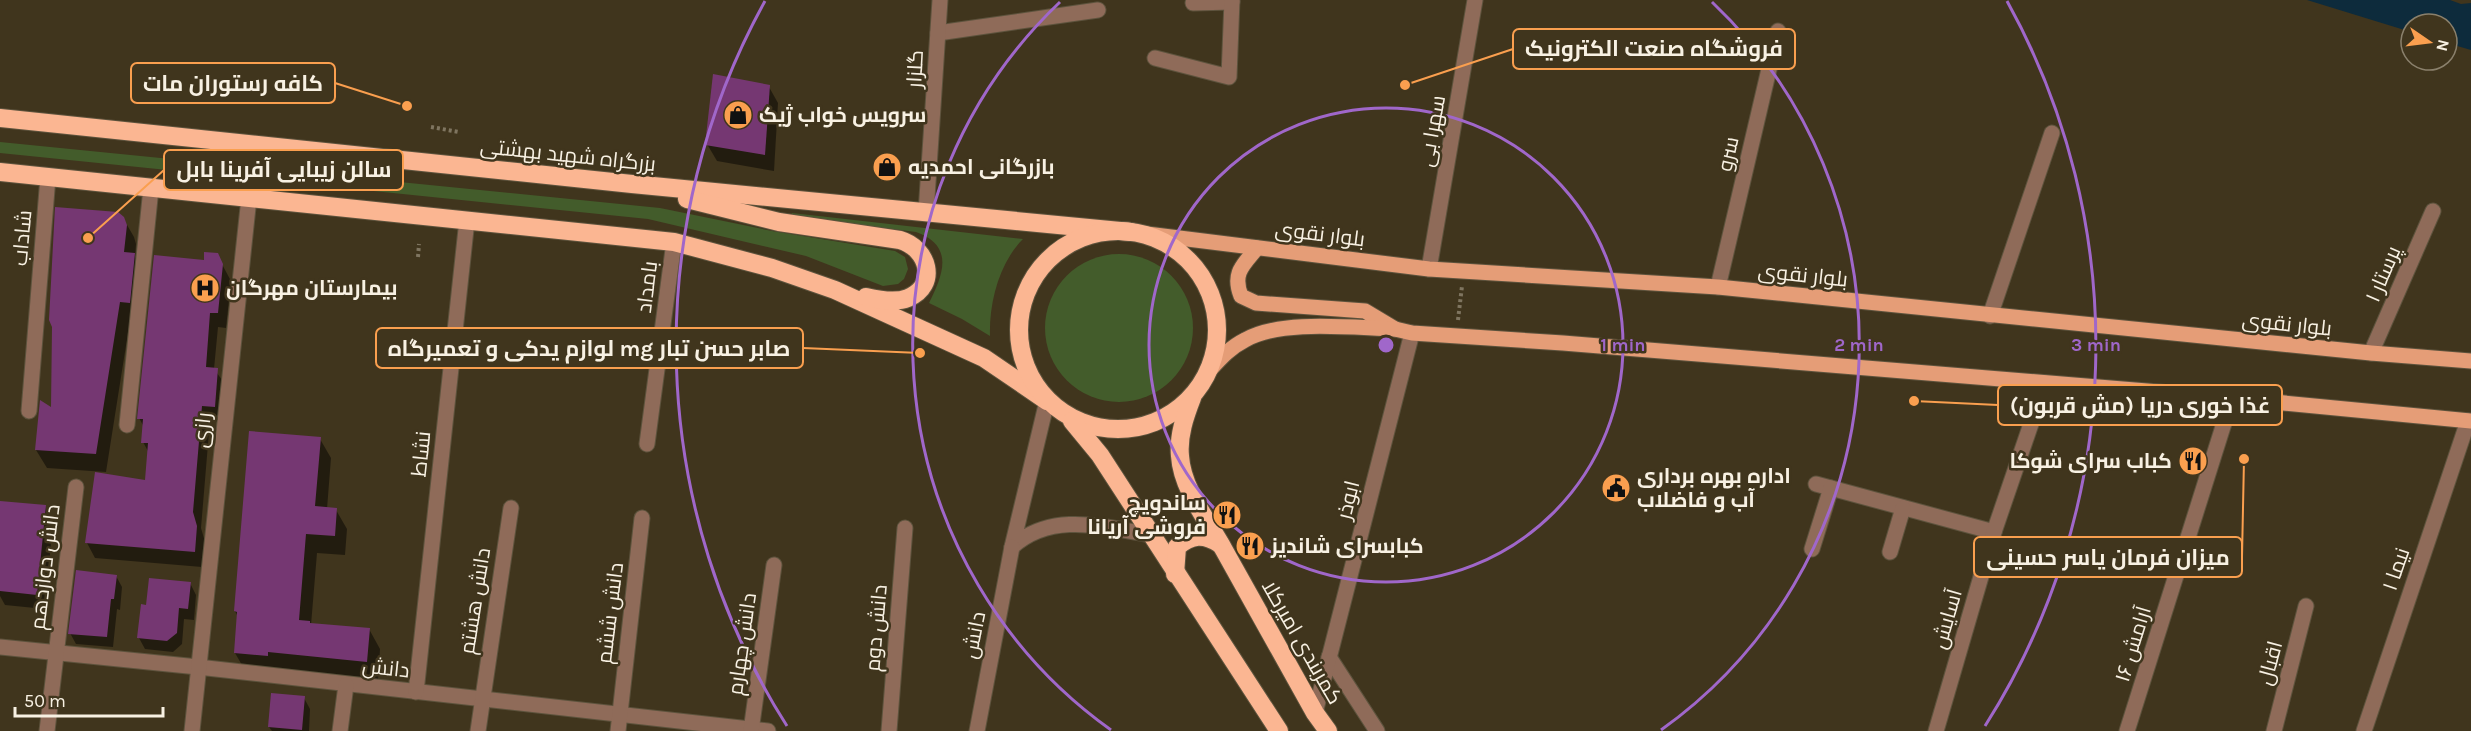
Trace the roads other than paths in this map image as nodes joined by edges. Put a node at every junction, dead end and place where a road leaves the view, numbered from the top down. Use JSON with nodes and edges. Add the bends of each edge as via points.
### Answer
{"nodes":[{"id":1,"x":940,"y":0,"type":"edge"},
{"id":2,"x":1475,"y":0,"type":"edge"},
{"id":3,"x":1232,"y":1,"type":"edge"},
{"id":4,"x":1194,"y":3,"type":"dead end"},
{"id":5,"x":1098,"y":10,"type":"dead end"},
{"id":6,"x":1778,"y":31,"type":"dead end"},
{"id":7,"x":938,"y":33,"type":"junction"},
{"id":8,"x":1155,"y":58,"type":"dead end"},
{"id":9,"x":0,"y":118,"type":"edge"},
{"id":10,"x":2052,"y":132,"type":"dead end"},
{"id":11,"x":0,"y":172,"type":"edge"},
{"id":12,"x":48,"y":177,"type":"junction"},
{"id":13,"x":632,"y":184,"type":"junction"},
{"id":14,"x":151,"y":188,"type":"junction"},
{"id":15,"x":249,"y":198,"type":"junction"},
{"id":16,"x":2433,"y":211,"type":"dead end"},
{"id":17,"x":926,"y":213,"type":"junction"},
{"id":18,"x":467,"y":220,"type":"junction"},
{"id":19,"x":1131,"y":232,"type":"junction"},
{"id":20,"x":674,"y":242,"type":"junction"},
{"id":21,"x":1257,"y":248,"type":"junction"},
{"id":22,"x":1429,"y":269,"type":"junction"},
{"id":23,"x":1718,"y":287,"type":"junction"},
{"id":24,"x":836,"y":290,"type":"junction"},
{"id":25,"x":1990,"y":316,"type":"junction"},
{"id":26,"x":1395,"y":329,"type":"junction"},
{"id":27,"x":1412,"y":333,"type":"junction"},
{"id":28,"x":2372,"y":353,"type":"junction"},
{"id":29,"x":2471,"y":361,"type":"edge"},
{"id":30,"x":1207,"y":373,"type":"junction"},
{"id":31,"x":2045,"y":383,"type":"junction"},
{"id":32,"x":1195,"y":392,"type":"junction"},
{"id":33,"x":2232,"y":398,"type":"junction"},
{"id":34,"x":1047,"y":400,"type":"junction"},
{"id":35,"x":29,"y":411,"type":"dead end"},
{"id":36,"x":1066,"y":416,"type":"junction"},
{"id":37,"x":2470,"y":421,"type":"edge"},
{"id":38,"x":127,"y":425,"type":"dead end"},
{"id":39,"x":647,"y":444,"type":"dead end"},
{"id":40,"x":76,"y":487,"type":"dead end"},
{"id":41,"x":511,"y":508,"type":"dead end"},
{"id":42,"x":1903,"y":508,"type":"junction"},
{"id":43,"x":642,"y":518,"type":"dead end"},
{"id":44,"x":905,"y":528,"type":"dead end"},
{"id":45,"x":1994,"y":532,"type":"junction"},
{"id":46,"x":1151,"y":536,"type":"junction"},
{"id":47,"x":1220,"y":544,"type":"junction"},
{"id":48,"x":1012,"y":548,"type":"junction"},
{"id":49,"x":1812,"y":549,"type":"dead end"},
{"id":50,"x":1890,"y":552,"type":"dead end"},
{"id":51,"x":774,"y":565,"type":"dead end"},
{"id":52,"x":1175,"y":574,"type":"junction"},
{"id":53,"x":2306,"y":606,"type":"dead end"},
{"id":54,"x":0,"y":647,"type":"edge"},
{"id":55,"x":55,"y":653,"type":"junction"},
{"id":56,"x":1329,"y":657,"type":"junction"},
{"id":57,"x":198,"y":667,"type":"junction"},
{"id":58,"x":346,"y":685,"type":"junction"},
{"id":59,"x":416,"y":693,"type":"junction"},
{"id":60,"x":481,"y":700,"type":"junction"},
{"id":61,"x":1315,"y":713,"type":"junction"},
{"id":62,"x":619,"y":714,"type":"junction"},
{"id":63,"x":751,"y":730,"type":"edge"},
{"id":64,"x":47,"y":731,"type":"edge"},
{"id":65,"x":192,"y":731,"type":"edge"},
{"id":66,"x":340,"y":731,"type":"edge"},
{"id":67,"x":478,"y":731,"type":"edge"},
{"id":68,"x":618,"y":731,"type":"edge"},
{"id":69,"x":768,"y":731,"type":"edge"},
{"id":70,"x":889,"y":731,"type":"edge"},
{"id":71,"x":977,"y":731,"type":"edge"},
{"id":72,"x":1278,"y":731,"type":"edge"},
{"id":73,"x":1328,"y":731,"type":"edge"},
{"id":74,"x":1377,"y":731,"type":"edge"},
{"id":75,"x":1936,"y":731,"type":"edge"},
{"id":76,"x":2127,"y":731,"type":"edge"},
{"id":77,"x":2274,"y":731,"type":"edge"},
{"id":78,"x":2364,"y":731,"type":"edge"}],
"edges":[{"from":1,"to":7,"type":"street","name":"گلزار"},
{"from":2,"to":22,"type":"street","name":"سهرا بی"},
{"from":3,"to":4,"type":"street"},
{"from":3,"to":8,"type":"street","via":[[1229,77]]},
{"from":5,"to":7,"type":"street"},
{"from":6,"to":23,"type":"street","name":"سرو"},
{"from":7,"to":17,"type":"street","name":"گلزار"},
{"from":9,"to":13,"type":"highway","name":"بزرگراه شهید بهشتی"},
{"from":10,"to":25,"type":"street"},
{"from":11,"to":12,"type":"highway"},
{"from":12,"to":14,"type":"highway"},
{"from":12,"to":35,"type":"street","name":"شاداب"},
{"from":13,"to":17,"type":"highway","name":"بزرگراه شهید بهشتی"},
{"from":13,"to":24,"type":"highway","via":[[772,221],[909,242],[923,256],[923,284],[909,298],[874,298]]},
{"from":14,"to":15,"type":"highway"},
{"from":14,"to":38,"type":"street"},
{"from":15,"to":18,"type":"highway"},
{"from":15,"to":57,"type":"street","name":"رازی"},
{"from":16,"to":28,"type":"street","name":"پرستار ۱"},
{"from":17,"to":19,"type":"highway","name":"بزرگراه شهید بهشتی"},
{"from":18,"to":20,"type":"highway"},
{"from":18,"to":59,"type":"street","name":"نشاط"},
{"from":19,"to":21,"type":"main road","name":"بلوار نقوی"},
{"from":19,"to":30,"type":"highway","via":[[1174,249],[1204,283],[1213,305],[1216,328]]},
{"from":19,"to":34,"type":"highway","via":[[1083,237],[1043,265],[1029,286],[1021,309],[1019,334],[1029,373]]},
{"from":20,"to":24,"type":"highway","via":[[759,264]]},
{"from":20,"to":39,"type":"street","name":"بامداد"},
{"from":21,"to":22,"type":"main road","name":"بلوار نقوی"},
{"from":21,"to":26,"type":"main road","via":[[1239,271],[1236,284],[1241,296],[1256,303],[1365,311]]},
{"from":22,"to":23,"type":"main road","name":"بلوار نقوی"},
{"from":23,"to":25,"type":"main road","name":"بلوار نقوی"},
{"from":24,"to":34,"type":"highway","via":[[984,358]]},
{"from":25,"to":28,"type":"main road","name":"بلوار نقوی"},
{"from":26,"to":27,"type":"main road"},
{"from":26,"to":30,"type":"main road","via":[[1279,328],[1247,338],[1225,353]]},
{"from":27,"to":31,"type":"main road"},
{"from":27,"to":56,"type":"street","name":"ابوذر"},
{"from":28,"to":29,"type":"main road","name":"بلوار نقوی"},
{"from":30,"to":32,"type":"highway"},
{"from":31,"to":33,"type":"main road"},
{"from":31,"to":45,"type":"street","name":"آسایش"},
{"from":32,"to":36,"type":"highway","via":[[1178,409],[1137,428],[1105,428]]},
{"from":32,"to":47,"type":"highway","name":"کمربندی امیرکلا","via":[[1181,430],[1180,456],[1187,483]]},
{"from":33,"to":37,"type":"main road"},
{"from":33,"to":76,"type":"street","name":"آرامش ۱۶"},
{"from":34,"to":36,"type":"highway"},
{"from":34,"to":48,"type":"street","name":"دانش"},
{"from":36,"to":46,"type":"highway","via":[[1100,455]]},
{"from":37,"to":78,"type":"street","name":"نیما ۱"},
{"from":40,"to":55,"type":"street","name":"دانش دوازدهم"},
{"from":41,"to":60,"type":"street","name":"دانش هشتم"},
{"from":42,"to":45,"type":"street"},
{"from":42,"to":49,"type":"street","via":[[1823,486]]},
{"from":42,"to":50,"type":"street"},
{"from":43,"to":62,"type":"street","name":"دانش ششم"},
{"from":44,"to":70,"type":"street","name":"دانش دوم"},
{"from":45,"to":75,"type":"street","name":"آسایش"},
{"from":46,"to":48,"type":"street","via":[[1103,527],[1060,525],[1029,533]]},
{"from":46,"to":52,"type":"highway"},
{"from":47,"to":52,"type":"highway","via":[[1208,536],[1186,538],[1177,547]]},
{"from":47,"to":61,"type":"highway","name":"کمربندی امیرکلا"},
{"from":48,"to":71,"type":"street","name":"دانش"},
{"from":51,"to":63,"type":"street","name":"دانش چهارم"},
{"from":52,"to":72,"type":"highway"},
{"from":53,"to":77,"type":"street","name":"اقبال"},
{"from":54,"to":55,"type":"street","name":"دانش"},
{"from":55,"to":57,"type":"street","name":"دانش"},
{"from":55,"to":64,"type":"street","name":"دانش دوازدهم"},
{"from":56,"to":61,"type":"street","name":"ابوذر"},
{"from":56,"to":74,"type":"street"},
{"from":57,"to":58,"type":"street","name":"دانش"},
{"from":57,"to":65,"type":"street","name":"رازی"},
{"from":58,"to":59,"type":"street","name":"دانش"},
{"from":58,"to":66,"type":"street"},
{"from":59,"to":60,"type":"street","name":"دانش"},
{"from":60,"to":62,"type":"street","name":"دانش"},
{"from":60,"to":67,"type":"street","name":"دانش هشتم"},
{"from":61,"to":73,"type":"highway","name":"کمربندی امیرکلا"},
{"from":62,"to":63,"type":"street","name":"دانش"},
{"from":62,"to":68,"type":"street","name":"دانش ششم"},
{"from":63,"to":69,"type":"street","name":"دانش"}]}
